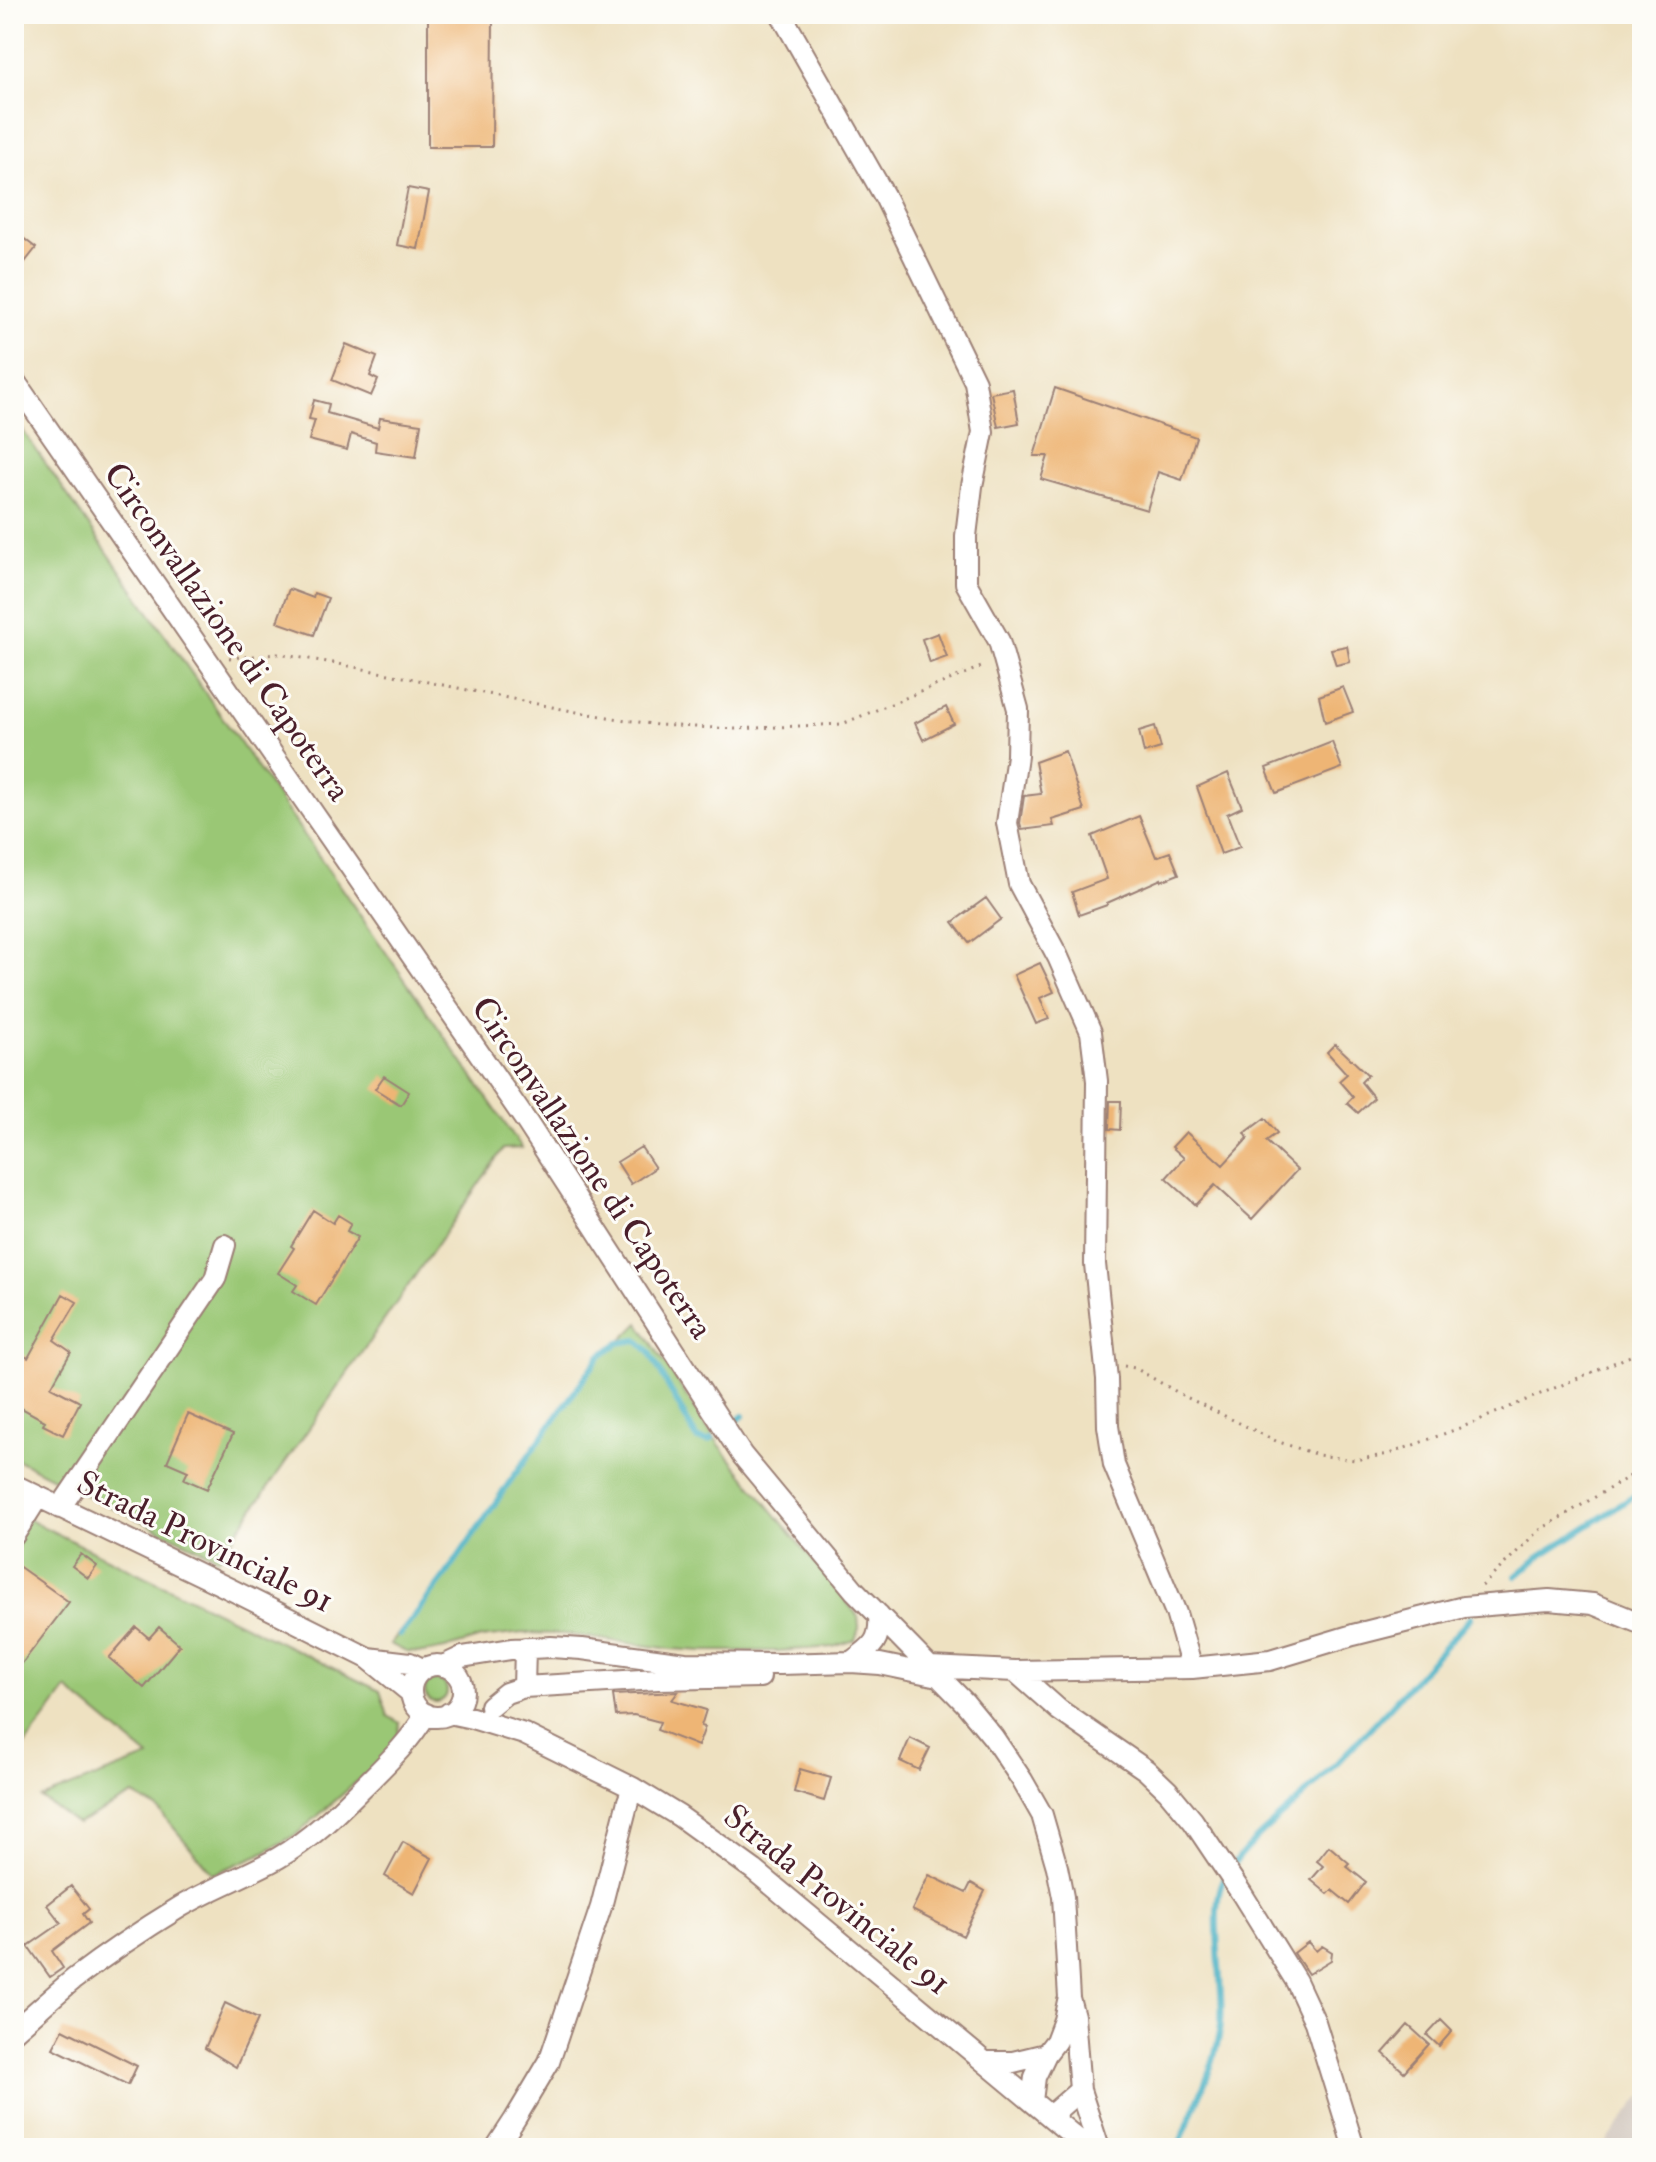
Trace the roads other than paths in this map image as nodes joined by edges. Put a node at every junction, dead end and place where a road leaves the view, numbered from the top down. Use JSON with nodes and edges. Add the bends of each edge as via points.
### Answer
{"nodes":[{"id":1,"x":781,"y":14,"type":"edge"},
{"id":2,"x":14,"y":380,"type":"edge"},
{"id":3,"x":225,"y":1245,"type":"dead end"},
{"id":4,"x":23,"y":1494,"type":"edge"},
{"id":5,"x":60,"y":1508,"type":"junction"},
{"id":6,"x":14,"y":1535,"type":"edge"},
{"id":7,"x":879,"y":1615,"type":"junction"},
{"id":8,"x":1642,"y":1624,"type":"edge"},
{"id":9,"x":525,"y":1648,"type":"junction"},
{"id":10,"x":582,"y":1649,"type":"junction"},
{"id":11,"x":478,"y":1655,"type":"junction"},
{"id":12,"x":368,"y":1658,"type":"junction"},
{"id":13,"x":848,"y":1662,"type":"junction"},
{"id":14,"x":443,"y":1666,"type":"junction"},
{"id":15,"x":1192,"y":1668,"type":"junction"},
{"id":16,"x":422,"y":1669,"type":"junction"},
{"id":17,"x":967,"y":1669,"type":"junction"},
{"id":18,"x":1015,"y":1671,"type":"junction"},
{"id":19,"x":935,"y":1672,"type":"junction"},
{"id":20,"x":578,"y":1684,"type":"junction"},
{"id":21,"x":462,"y":1685,"type":"junction"},
{"id":22,"x":524,"y":1687,"type":"junction"},
{"id":23,"x":411,"y":1693,"type":"junction"},
{"id":24,"x":960,"y":1697,"type":"junction"},
{"id":25,"x":490,"y":1706,"type":"junction"},
{"id":26,"x":449,"y":1713,"type":"junction"},
{"id":27,"x":426,"y":1714,"type":"junction"},
{"id":28,"x":524,"y":1734,"type":"junction"},
{"id":29,"x":633,"y":1788,"type":"junction"},
{"id":30,"x":1069,"y":1998,"type":"junction"},
{"id":31,"x":14,"y":2031,"type":"edge"},
{"id":32,"x":1046,"y":2054,"type":"junction"},
{"id":33,"x":987,"y":2062,"type":"junction"},
{"id":34,"x":1080,"y":2090,"type":"junction"},
{"id":35,"x":1032,"y":2101,"type":"junction"},
{"id":36,"x":1050,"y":2116,"type":"junction"},
{"id":37,"x":496,"y":2148,"type":"edge"},
{"id":38,"x":1088,"y":2148,"type":"edge"},
{"id":39,"x":1099,"y":2148,"type":"edge"},
{"id":40,"x":1354,"y":2148,"type":"edge"}],
"edges":[{"from":1,"to":15,"type":"street","via":[[885,197],[975,382],[983,432],[966,536],[966,583],[999,641],[1018,709],[1007,823],[1019,884],[1091,1032],[1097,1081],[1095,1264],[1114,1465],[1176,1613]]},
{"from":2,"to":7,"type":"street","name":"Circonvallazione di Capoterra","via":[[528,1124],[742,1455]]},
{"from":3,"to":5,"type":"street","via":[[215,1279]]},
{"from":4,"to":5,"type":"street","name":"Strada Provinciale 91"},
{"from":4,"to":6,"type":"street"},
{"from":5,"to":12,"type":"street","name":"Strada Provinciale 91"},
{"from":7,"to":13,"type":"street","via":[[877,1641]]},
{"from":7,"to":19,"type":"street","name":"Circonvallazione di Capoterra"},
{"from":8,"to":15,"type":"street","via":[[1593,1604],[1549,1600],[1464,1607],[1270,1660]]},
{"from":9,"to":10,"type":"street"},
{"from":9,"to":11,"type":"street"},
{"from":9,"to":22,"type":"street"},
{"from":10,"to":13,"type":"street","via":[[685,1663]]},
{"from":10,"to":20,"type":"street"},
{"from":11,"to":14,"type":"street"},
{"from":11,"to":21,"type":"street"},
{"from":12,"to":16,"type":"street"},
{"from":12,"to":23,"type":"street"},
{"from":13,"to":19,"type":"street"},
{"from":13,"to":20,"type":"street","via":[[843,1675]]},
{"from":14,"to":16,"type":"street"},
{"from":14,"to":21,"type":"street","via":[[454,1671]]},
{"from":15,"to":18,"type":"street"},
{"from":16,"to":23,"type":"street"},
{"from":17,"to":18,"type":"street"},
{"from":17,"to":19,"type":"street"},
{"from":17,"to":24,"type":"street"},
{"from":18,"to":40,"type":"street","via":[[1059,1710],[1146,1770],[1193,1821],[1296,1981],[1315,2022]]},
{"from":19,"to":24,"type":"street","name":"Circonvallazione di Capoterra"},
{"from":20,"to":22,"type":"street"},
{"from":21,"to":25,"type":"street"},
{"from":21,"to":26,"type":"street","via":[[460,1701]]},
{"from":22,"to":25,"type":"street"},
{"from":23,"to":27,"type":"street"},
{"from":24,"to":30,"type":"street","name":"Circonvallazione di Capoterra","via":[[993,1737],[1042,1815],[1063,1897]]},
{"from":25,"to":28,"type":"street"},
{"from":26,"to":27,"type":"street"},
{"from":26,"to":28,"type":"street"},
{"from":27,"to":31,"type":"street","via":[[400,1751],[304,1842],[132,1938]]},
{"from":28,"to":29,"type":"street","name":"Strada Provinciale 91"},
{"from":29,"to":33,"type":"street","name":"Strada Provinciale 91","via":[[754,1870]]},
{"from":29,"to":37,"type":"street","via":[[601,1907],[549,2062]]},
{"from":30,"to":32,"type":"street","via":[[1056,2041]]},
{"from":30,"to":34,"type":"street"},
{"from":32,"to":33,"type":"street"},
{"from":32,"to":35,"type":"street"},
{"from":33,"to":35,"type":"street","name":"Strada Provinciale 91"},
{"from":34,"to":36,"type":"street"},
{"from":34,"to":39,"type":"street"},
{"from":35,"to":36,"type":"street","name":"Strada Provinciale 91"},
{"from":36,"to":38,"type":"street","name":"Strada Provinciale 91"}]}
